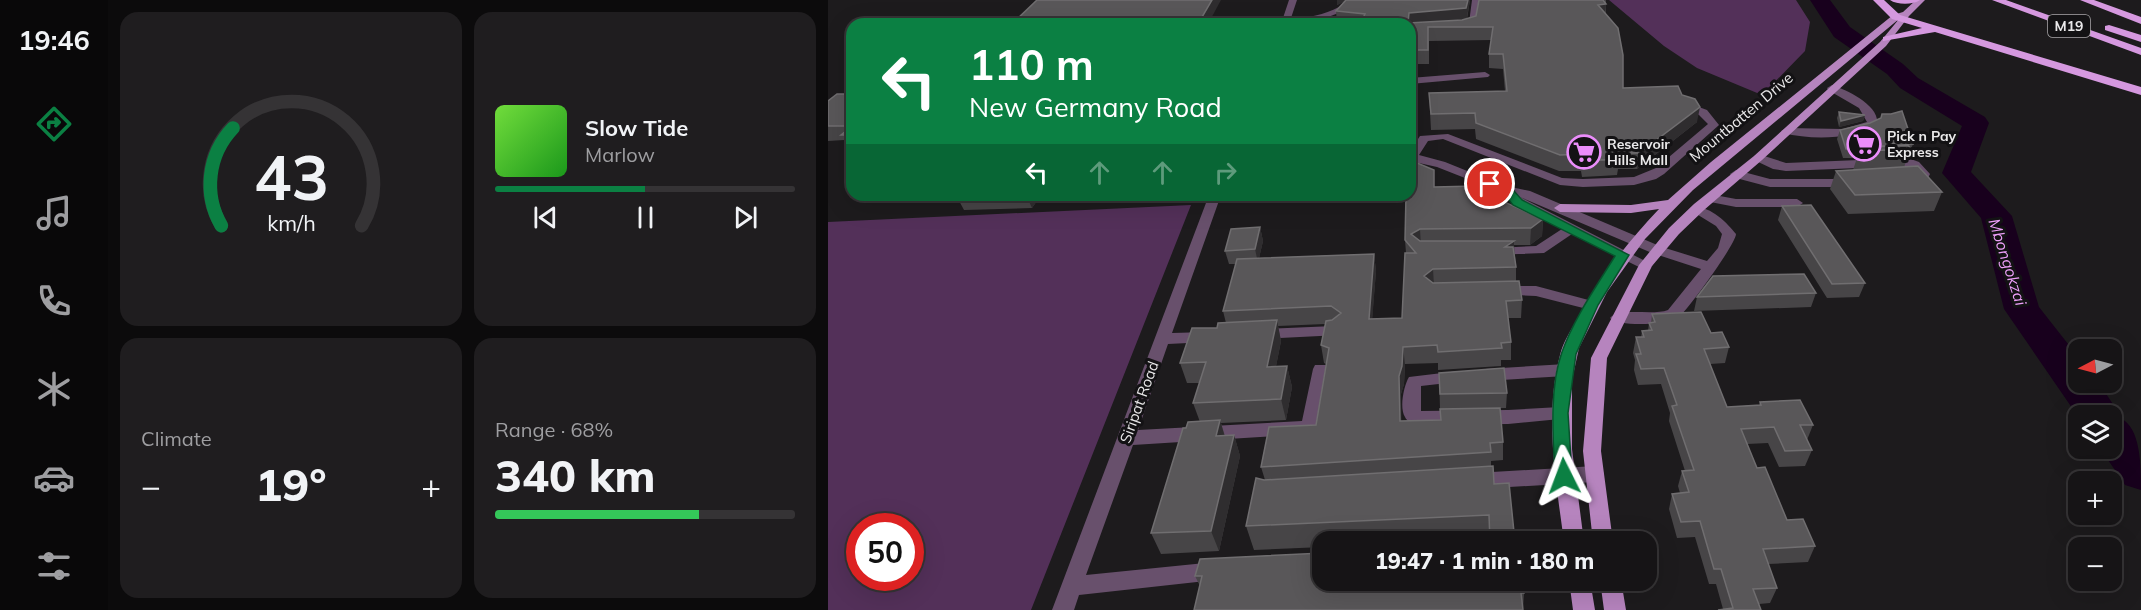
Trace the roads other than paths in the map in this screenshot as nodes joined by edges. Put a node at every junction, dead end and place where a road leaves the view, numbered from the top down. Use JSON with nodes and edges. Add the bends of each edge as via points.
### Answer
{"nodes":[{"id":1,"x":1293,"y":0,"type":"edge"},
{"id":2,"x":1353,"y":0,"type":"edge"},
{"id":3,"x":1476,"y":0,"type":"edge"},
{"id":4,"x":1878,"y":0,"type":"edge"},
{"id":5,"x":1895,"y":0,"type":"edge"},
{"id":6,"x":1915,"y":0,"type":"edge"},
{"id":7,"x":1922,"y":0,"type":"edge"},
{"id":8,"x":1997,"y":0,"type":"edge"},
{"id":9,"x":2030,"y":0,"type":"edge"},
{"id":10,"x":2085,"y":0,"type":"edge"},
{"id":11,"x":2053,"y":8,"type":"dead end"},
{"id":12,"x":1902,"y":17,"type":"junction"},
{"id":13,"x":1286,"y":18,"type":"edge"},
{"id":14,"x":1323,"y":18,"type":"edge"},
{"id":15,"x":2141,"y":21,"type":"edge"},
{"id":16,"x":2097,"y":23,"type":"dead end"},
{"id":17,"x":1452,"y":30,"type":"edge"},
{"id":18,"x":1944,"y":32,"type":"junction"},
{"id":19,"x":1884,"y":38,"type":"junction"},
{"id":20,"x":2141,"y":39,"type":"edge"},
{"id":21,"x":2141,"y":52,"type":"edge"},
{"id":22,"x":1485,"y":75,"type":"dead end"},
{"id":23,"x":1416,"y":81,"type":"edge"},
{"id":24,"x":1832,"y":88,"type":"junction"},
{"id":25,"x":2141,"y":91,"type":"edge"},
{"id":26,"x":1688,"y":106,"type":"edge"},
{"id":27,"x":1787,"y":131,"type":"junction"},
{"id":28,"x":1416,"y":136,"type":"edge"},
{"id":29,"x":1424,"y":138,"type":"junction"},
{"id":30,"x":1416,"y":150,"type":"edge"},
{"id":31,"x":1416,"y":158,"type":"edge"},
{"id":32,"x":1758,"y":158,"type":"junction"},
{"id":33,"x":1736,"y":174,"type":"junction"},
{"id":34,"x":1908,"y":180,"type":"edge"},
{"id":35,"x":1869,"y":182,"type":"edge"},
{"id":36,"x":1509,"y":193,"type":"junction"},
{"id":37,"x":1708,"y":198,"type":"junction"},
{"id":38,"x":1215,"y":201,"type":"edge"},
{"id":39,"x":1672,"y":203,"type":"junction"},
{"id":40,"x":1797,"y":203,"type":"edge"},
{"id":41,"x":1560,"y":208,"type":"junction"},
{"id":42,"x":1696,"y":210,"type":"junction"},
{"id":43,"x":1570,"y":229,"type":"junction"},
{"id":44,"x":1634,"y":242,"type":"junction"},
{"id":45,"x":1657,"y":250,"type":"junction"},
{"id":46,"x":1485,"y":252,"type":"edge"},
{"id":47,"x":1622,"y":255,"type":"junction"},
{"id":48,"x":1646,"y":265,"type":"junction"},
{"id":49,"x":1710,"y":267,"type":"junction"},
{"id":50,"x":1489,"y":291,"type":"edge"},
{"id":51,"x":1591,"y":305,"type":"junction"},
{"id":52,"x":1618,"y":318,"type":"junction"},
{"id":53,"x":1334,"y":331,"type":"edge"},
{"id":54,"x":1251,"y":335,"type":"edge"},
{"id":55,"x":1227,"y":336,"type":"edge"},
{"id":56,"x":1163,"y":339,"type":"junction"},
{"id":57,"x":1321,"y":369,"type":"dead end"},
{"id":58,"x":1566,"y":370,"type":"junction"},
{"id":59,"x":1560,"y":413,"type":"junction"},
{"id":60,"x":1126,"y":438,"type":"junction"},
{"id":61,"x":1595,"y":474,"type":"junction"},
{"id":62,"x":1564,"y":476,"type":"junction"},
{"id":63,"x":1461,"y":482,"type":"edge"},
{"id":64,"x":1572,"y":531,"type":"edge"},
{"id":65,"x":1602,"y":531,"type":"edge"},
{"id":66,"x":1240,"y":570,"type":"edge"},
{"id":67,"x":1072,"y":586,"type":"junction"},
{"id":68,"x":1581,"y":591,"type":"edge"},
{"id":69,"x":1612,"y":591,"type":"edge"},
{"id":70,"x":1063,"y":610,"type":"edge"},
{"id":71,"x":1584,"y":610,"type":"edge"},
{"id":72,"x":1615,"y":610,"type":"edge"}],
"edges":[{"from":1,"to":13,"type":"street"},
{"from":2,"to":14,"type":"street"},
{"from":3,"to":17,"type":"street","via":[[1472,26]]},
{"from":4,"to":12,"type":"highway"},
{"from":5,"to":6,"type":"highway"},
{"from":7,"to":12,"type":"main road","name":"Mountbatten Drive"},
{"from":8,"to":21,"type":"highway","number":"M19"},
{"from":9,"to":11,"type":"highway","number":"M19"},
{"from":10,"to":15,"type":"highway"},
{"from":12,"to":18,"type":"highway"},
{"from":12,"to":19,"type":"main road","name":"Mountbatten Drive"},
{"from":16,"to":20,"type":"highway","number":"M19"},
{"from":18,"to":19,"type":"highway","via":[[1913,32]]},
{"from":18,"to":25,"type":"highway"},
{"from":19,"to":24,"type":"main road","name":"Mountbatten Drive"},
{"from":19,"to":39,"type":"main road","name":"Mountbatten Drive","via":[[1860,46]]},
{"from":22,"to":23,"type":"street"},
{"from":24,"to":27,"type":"main road","name":"Mountbatten Drive"},
{"from":24,"to":27,"type":"street","via":[[1866,109],[1873,123],[1852,131]]},
{"from":26,"to":29,"type":"street","via":[[1710,117],[1714,125],[1660,171],[1634,182],[1560,181],[1449,137]]},
{"from":27,"to":32,"type":"main road","name":"Mountbatten Drive"},
{"from":28,"to":29,"type":"street"},
{"from":29,"to":30,"type":"street"},
{"from":31,"to":36,"type":"street","via":[[1452,167]]},
{"from":32,"to":33,"type":"main road","name":"Mountbatten Drive"},
{"from":32,"to":34,"type":"street","via":[[1780,167],[1908,162],[1924,174]]},
{"from":33,"to":35,"type":"street","via":[[1770,183]]},
{"from":33,"to":37,"type":"main road","name":"Mountbatten Drive"},
{"from":36,"to":41,"type":"street","via":[[1526,194]]},
{"from":36,"to":43,"type":"street","via":[[1518,202]]},
{"from":37,"to":40,"type":"street","via":[[1760,204]]},
{"from":37,"to":42,"type":"main road","name":"Mountbatten Drive"},
{"from":38,"to":56,"type":"street","name":"Siripat Road"},
{"from":39,"to":41,"type":"main road","via":[[1631,209]]},
{"from":39,"to":44,"type":"main road","name":"Mountbatten Drive"},
{"from":41,"to":44,"type":"street"},
{"from":42,"to":45,"type":"main road","name":"Mountbatten Drive"},
{"from":42,"to":49,"type":"street","via":[[1721,223],[1729,234],[1724,249]]},
{"from":43,"to":46,"type":"street","via":[[1539,250]]},
{"from":43,"to":47,"type":"street"},
{"from":44,"to":45,"type":"street"},
{"from":44,"to":47,"type":"main road","name":"Mountbatten Drive"},
{"from":45,"to":48,"type":"main road","name":"Mountbatten Drive"},
{"from":45,"to":49,"type":"street"},
{"from":47,"to":48,"type":"street"},
{"from":47,"to":51,"type":"main road","name":"Mountbatten Drive"},
{"from":48,"to":52,"type":"main road","name":"Mountbatten Drive"},
{"from":49,"to":52,"type":"street","via":[[1669,316]]},
{"from":50,"to":51,"type":"street","via":[[1536,291]]},
{"from":51,"to":58,"type":"main road","name":"Mountbatten Drive"},
{"from":52,"to":61,"type":"main road","name":"Mountbatten Drive","via":[[1599,358],[1593,417]]},
{"from":53,"to":54,"type":"street"},
{"from":55,"to":56,"type":"street"},
{"from":56,"to":60,"type":"street","name":"Siripat Road"},
{"from":57,"to":60,"type":"street","via":[[1312,421],[1307,427]]},
{"from":58,"to":59,"type":"main road","name":"Mountbatten Drive"},
{"from":58,"to":59,"type":"street","via":[[1420,379],[1413,384],[1411,412],[1418,418]]},
{"from":59,"to":62,"type":"main road","name":"Mountbatten Drive"},
{"from":60,"to":67,"type":"street","name":"Siripat Road"},
{"from":61,"to":62,"type":"street"},
{"from":61,"to":65,"type":"main road","name":"Mountbatten Drive"},
{"from":62,"to":63,"type":"street"},
{"from":62,"to":64,"type":"main road","name":"Mountbatten Drive"},
{"from":66,"to":67,"type":"street"},
{"from":67,"to":70,"type":"street","name":"Siripat Road"},
{"from":68,"to":71,"type":"main road"},
{"from":69,"to":72,"type":"main road"}]}
